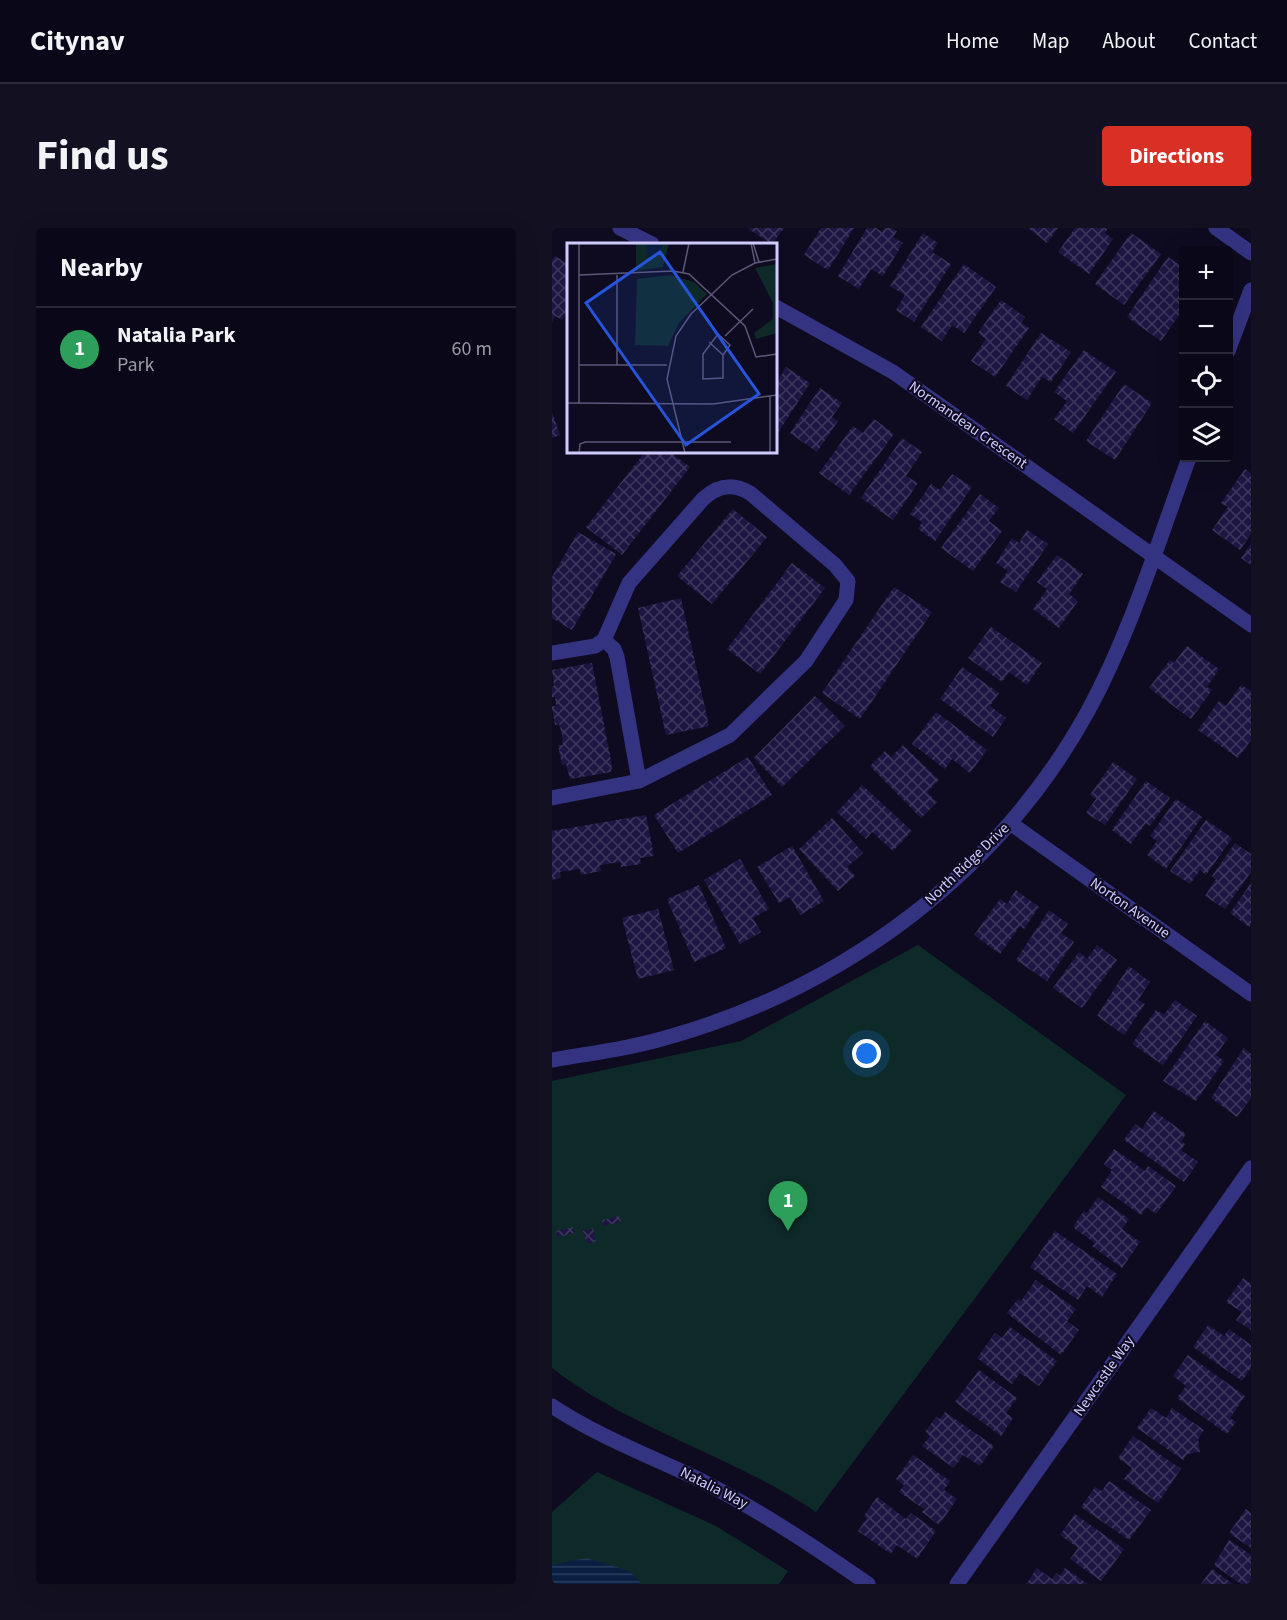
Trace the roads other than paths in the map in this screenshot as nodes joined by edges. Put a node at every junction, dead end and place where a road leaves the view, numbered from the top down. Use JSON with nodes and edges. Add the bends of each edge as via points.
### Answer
{"nodes":[{"id":1,"x":620,"y":228,"type":"edge"},
{"id":2,"x":1216,"y":228,"type":"edge"},
{"id":3,"x":650,"y":243,"type":"edge"},
{"id":4,"x":1251,"y":253,"type":"edge"},
{"id":5,"x":1251,"y":290,"type":"edge"},
{"id":6,"x":777,"y":308,"type":"edge"},
{"id":7,"x":1233,"y":338,"type":"edge"},
{"id":8,"x":1188,"y":462,"type":"edge"},
{"id":9,"x":1153,"y":556,"type":"junction"},
{"id":10,"x":1251,"y":625,"type":"edge"},
{"id":11,"x":604,"y":640,"type":"junction"},
{"id":12,"x":552,"y":653,"type":"edge"},
{"id":13,"x":639,"y":781,"type":"junction"},
{"id":14,"x":552,"y":798,"type":"edge"},
{"id":15,"x":1010,"y":823,"type":"junction"},
{"id":16,"x":1251,"y":994,"type":"edge"},
{"id":17,"x":552,"y":1060,"type":"edge"},
{"id":18,"x":1251,"y":1168,"type":"edge"},
{"id":19,"x":552,"y":1406,"type":"edge"},
{"id":20,"x":867,"y":1584,"type":"edge"},
{"id":21,"x":957,"y":1584,"type":"edge"}],
"edges":[{"from":1,"to":3,"type":"street"},
{"from":2,"to":4,"type":"street"},
{"from":5,"to":7,"type":"street"},
{"from":6,"to":9,"type":"street","name":"Normandeau Crescent","via":[[893,372]]},
{"from":8,"to":9,"type":"street","name":"North Ridge Drive"},
{"from":9,"to":10,"type":"street","name":"Normandeau Crescent"},
{"from":9,"to":15,"type":"street","name":"North Ridge Drive","via":[[1117,651],[1088,710],[1058,759]]},
{"from":11,"to":12,"type":"street","via":[[595,646]]},
{"from":11,"to":13,"type":"street","via":[[617,657]]},
{"from":11,"to":13,"type":"street","via":[[629,583],[703,498],[722,487],[742,488],[750,493],[835,565],[848,581],[846,600],[806,661],[738,729]]},
{"from":13,"to":14,"type":"street"},
{"from":15,"to":16,"type":"street","name":"Norton Avenue"},
{"from":15,"to":17,"type":"street","name":"North Ridge Drive","via":[[923,907],[875,943],[805,984],[734,1016],[671,1037]]},
{"from":18,"to":21,"type":"street","name":"Newcastle Way"},
{"from":19,"to":20,"type":"street","name":"Natalia Way","via":[[595,1434],[700,1480],[759,1512]]}]}
